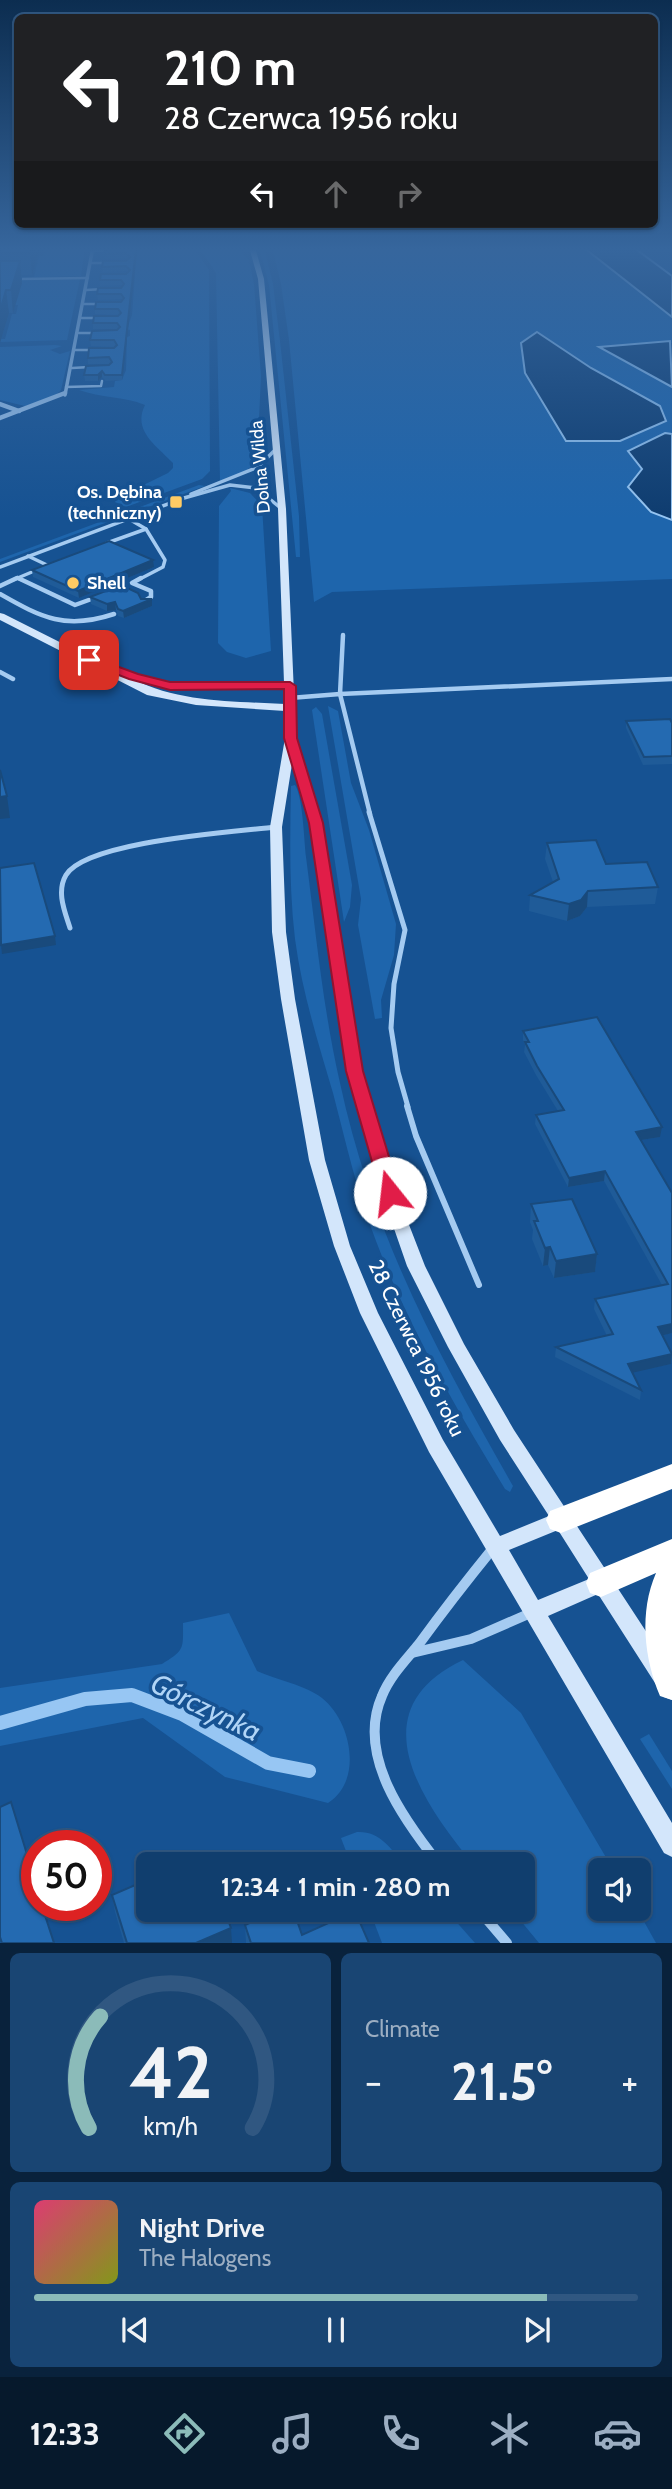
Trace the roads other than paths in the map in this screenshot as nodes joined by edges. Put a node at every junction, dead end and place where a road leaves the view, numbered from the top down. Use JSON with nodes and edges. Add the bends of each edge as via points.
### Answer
{"nodes":[{"id":1,"x":78,"y":338,"type":"edge"},
{"id":2,"x":266,"y":338,"type":"edge"},
{"id":3,"x":75,"y":350,"type":"junction"},
{"id":4,"x":103,"y":350,"type":"edge"},
{"id":5,"x":99,"y":367,"type":"edge"},
{"id":6,"x":72,"y":368,"type":"junction"},
{"id":7,"x":102,"y":381,"type":"edge"},
{"id":8,"x":66,"y":387,"type":"junction"},
{"id":9,"x":0,"y":404,"type":"edge"},
{"id":10,"x":21,"y":411,"type":"junction"},
{"id":11,"x":0,"y":418,"type":"edge"},
{"id":12,"x":276,"y":449,"type":"junction"},
{"id":13,"x":184,"y":498,"type":"junction"},
{"id":14,"x":282,"y":509,"type":"junction"},
{"id":15,"x":129,"y":519,"type":"junction"},
{"id":16,"x":146,"y":529,"type":"junction"},
{"id":17,"x":103,"y":545,"type":"edge"},
{"id":18,"x":28,"y":556,"type":"junction"},
{"id":19,"x":59,"y":562,"type":"edge"},
{"id":20,"x":48,"y":566,"type":"junction"},
{"id":21,"x":0,"y":567,"type":"edge"},
{"id":22,"x":17,"y":578,"type":"junction"},
{"id":23,"x":132,"y":583,"type":"junction"},
{"id":24,"x":2,"y":584,"type":"edge"},
{"id":25,"x":120,"y":587,"type":"edge"},
{"id":26,"x":0,"y":594,"type":"edge"},
{"id":27,"x":97,"y":596,"type":"edge"},
{"id":28,"x":143,"y":602,"type":"edge"},
{"id":29,"x":114,"y":614,"type":"edge"},
{"id":30,"x":0,"y":616,"type":"edge"},
{"id":31,"x":343,"y":635,"type":"dead end"},
{"id":32,"x":89,"y":660,"type":"junction"},
{"id":33,"x":0,"y":672,"type":"edge"},
{"id":34,"x":13,"y":679,"type":"dead end"},
{"id":35,"x":672,"y":679,"type":"edge"},
{"id":36,"x":340,"y":694,"type":"junction"},
{"id":37,"x":290,"y":697,"type":"junction"},
{"id":38,"x":291,"y":738,"type":"junction"},
{"id":39,"x":276,"y":827,"type":"junction"},
{"id":40,"x":70,"y":928,"type":"dead end"},
{"id":41,"x":479,"y":1285,"type":"dead end"},
{"id":42,"x":672,"y":1476,"type":"edge"},
{"id":43,"x":561,"y":1520,"type":"junction"},
{"id":44,"x":494,"y":1547,"type":"junction"},
{"id":45,"x":672,"y":1552,"type":"edge"},
{"id":46,"x":672,"y":1571,"type":"edge"},
{"id":47,"x":601,"y":1583,"type":"junction"},
{"id":48,"x":533,"y":1612,"type":"junction"},
{"id":49,"x":411,"y":1653,"type":"junction"},
{"id":50,"x":672,"y":1687,"type":"edge"},
{"id":51,"x":672,"y":1845,"type":"edge"},
{"id":52,"x":430,"y":1852,"type":"edge"},
{"id":53,"x":489,"y":1922,"type":"edge"},
{"id":54,"x":507,"y":1943,"type":"edge"}],
"edges":[{"from":1,"to":3,"type":"street"},
{"from":2,"to":12,"type":"main road","name":"Dolna Wilda"},
{"from":3,"to":4,"type":"lane"},
{"from":3,"to":6,"type":"street"},
{"from":5,"to":6,"type":"lane"},
{"from":6,"to":8,"type":"street"},
{"from":7,"to":8,"type":"lane","via":[[101,386]]},
{"from":8,"to":10,"type":"street","via":[[63,397]]},
{"from":9,"to":10,"type":"street"},
{"from":10,"to":11,"type":"street"},
{"from":12,"to":13,"type":"lane","via":[[258,467]]},
{"from":12,"to":14,"type":"main road","name":"Dolna Wilda"},
{"from":13,"to":14,"type":"lane","via":[[241,484],[265,492]]},
{"from":13,"to":15,"type":"lane"},
{"from":14,"to":37,"type":"main road","name":"Dolna Wilda"},
{"from":15,"to":16,"type":"lane"},
{"from":15,"to":18,"type":"lane"},
{"from":16,"to":17,"type":"lane"},
{"from":16,"to":23,"type":"lane","via":[[165,564]]},
{"from":18,"to":20,"type":"lane"},
{"from":18,"to":21,"type":"lane"},
{"from":19,"to":20,"type":"lane"},
{"from":20,"to":22,"type":"lane"},
{"from":22,"to":24,"type":"lane"},
{"from":22,"to":27,"type":"lane","via":[[75,606]]},
{"from":23,"to":25,"type":"lane"},
{"from":23,"to":28,"type":"lane","via":[[151,591],[151,597]]},
{"from":26,"to":29,"type":"lane","via":[[63,624],[88,624]]},
{"from":30,"to":32,"type":"main road"},
{"from":31,"to":36,"type":"lane"},
{"from":32,"to":37,"type":"main road","via":[[170,686]]},
{"from":32,"to":37,"type":"main road","via":[[134,686],[173,699],[243,707]]},
{"from":33,"to":34,"type":"lane"},
{"from":35,"to":36,"type":"lane"},
{"from":36,"to":37,"type":"lane"},
{"from":36,"to":41,"type":"lane","via":[[359,779],[405,930],[391,1028],[398,1072],[416,1136]]},
{"from":37,"to":38,"type":"main road","name":"28 Czerwca 1956 roku"},
{"from":38,"to":39,"type":"main road","name":"28 Czerwca 1956 roku"},
{"from":38,"to":43,"type":"main road","name":"28 Czerwca 1956 roku","via":[[316,823],[355,1071],[398,1217],[416,1266],[457,1347]]},
{"from":39,"to":40,"type":"lane","via":[[135,845],[86,859],[68,871],[60,892]]},
{"from":39,"to":44,"type":"main road","name":"28 Czerwca 1956 roku","via":[[279,932],[288,999],[328,1203],[369,1313],[430,1435]]},
{"from":42,"to":43,"type":"highway"},
{"from":43,"to":44,"type":"main road"},
{"from":43,"to":47,"type":"main road","name":"28 Czerwca 1956 roku"},
{"from":44,"to":48,"type":"main road","name":"28 Czerwca 1956 roku"},
{"from":44,"to":49,"type":"street"},
{"from":45,"to":47,"type":"highway"},
{"from":46,"to":50,"type":"highway","via":[[660,1625]]},
{"from":47,"to":48,"type":"main road"},
{"from":47,"to":50,"type":"main road","name":"28 Czerwca 1956 roku"},
{"from":48,"to":49,"type":"street","via":[[471,1639]]},
{"from":48,"to":51,"type":"main road","name":"28 Czerwca 1956 roku"},
{"from":49,"to":52,"type":"street","via":[[379,1703],[378,1745],[388,1790]]},
{"from":53,"to":54,"type":"street"}]}
